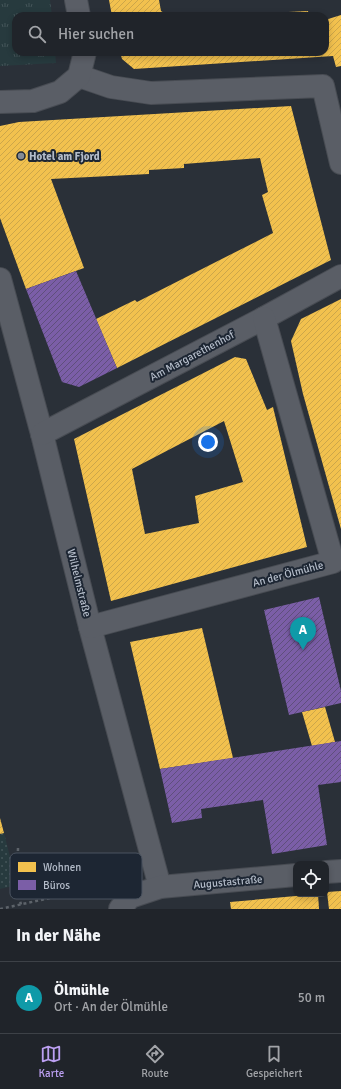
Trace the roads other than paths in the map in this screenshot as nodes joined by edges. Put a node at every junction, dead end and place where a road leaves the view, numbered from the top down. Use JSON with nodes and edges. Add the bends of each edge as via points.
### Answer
{"nodes":[{"id":1,"x":76,"y":0,"type":"edge"},
{"id":2,"x":78,"y":12,"type":"edge"},
{"id":3,"x":84,"y":56,"type":"edge"},
{"id":4,"x":79,"y":76,"type":"junction"},
{"id":5,"x":0,"y":102,"type":"edge"},
{"id":6,"x":341,"y":163,"type":"edge"},
{"id":7,"x":341,"y":276,"type":"edge"},
{"id":8,"x":0,"y":279,"type":"edge"},
{"id":9,"x":264,"y":318,"type":"junction"},
{"id":10,"x":42,"y":434,"type":"junction"},
{"id":11,"x":90,"y":628,"type":"junction"},
{"id":12,"x":341,"y":871,"type":"edge"},
{"id":13,"x":329,"y":872,"type":"edge"},
{"id":14,"x":293,"y":876,"type":"edge"},
{"id":15,"x":160,"y":887,"type":"junction"},
{"id":16,"x":142,"y":895,"type":"edge"}],
"edges":[{"from":1,"to":2,"type":"street"},
{"from":3,"to":4,"type":"street"},
{"from":4,"to":5,"type":"street","via":[[60,92],[33,101]]},
{"from":4,"to":6,"type":"street","via":[[111,87],[151,93],[323,86]]},
{"from":7,"to":9,"type":"street","name":"Am Margarethenhof"},
{"from":8,"to":10,"type":"street","name":"Wilhelmstraße"},
{"from":9,"to":10,"type":"street","name":"Am Margarethenhof"},
{"from":9,"to":11,"type":"street","name":"An der Ölmühle","via":[[333,562]]},
{"from":10,"to":11,"type":"street","name":"Wilhelmstraße"},
{"from":11,"to":15,"type":"street","name":"Wilhelmstraße"},
{"from":12,"to":13,"type":"street"},
{"from":14,"to":15,"type":"street","name":"Augustastraße"},
{"from":15,"to":16,"type":"street","name":"Augustastraße"}]}
